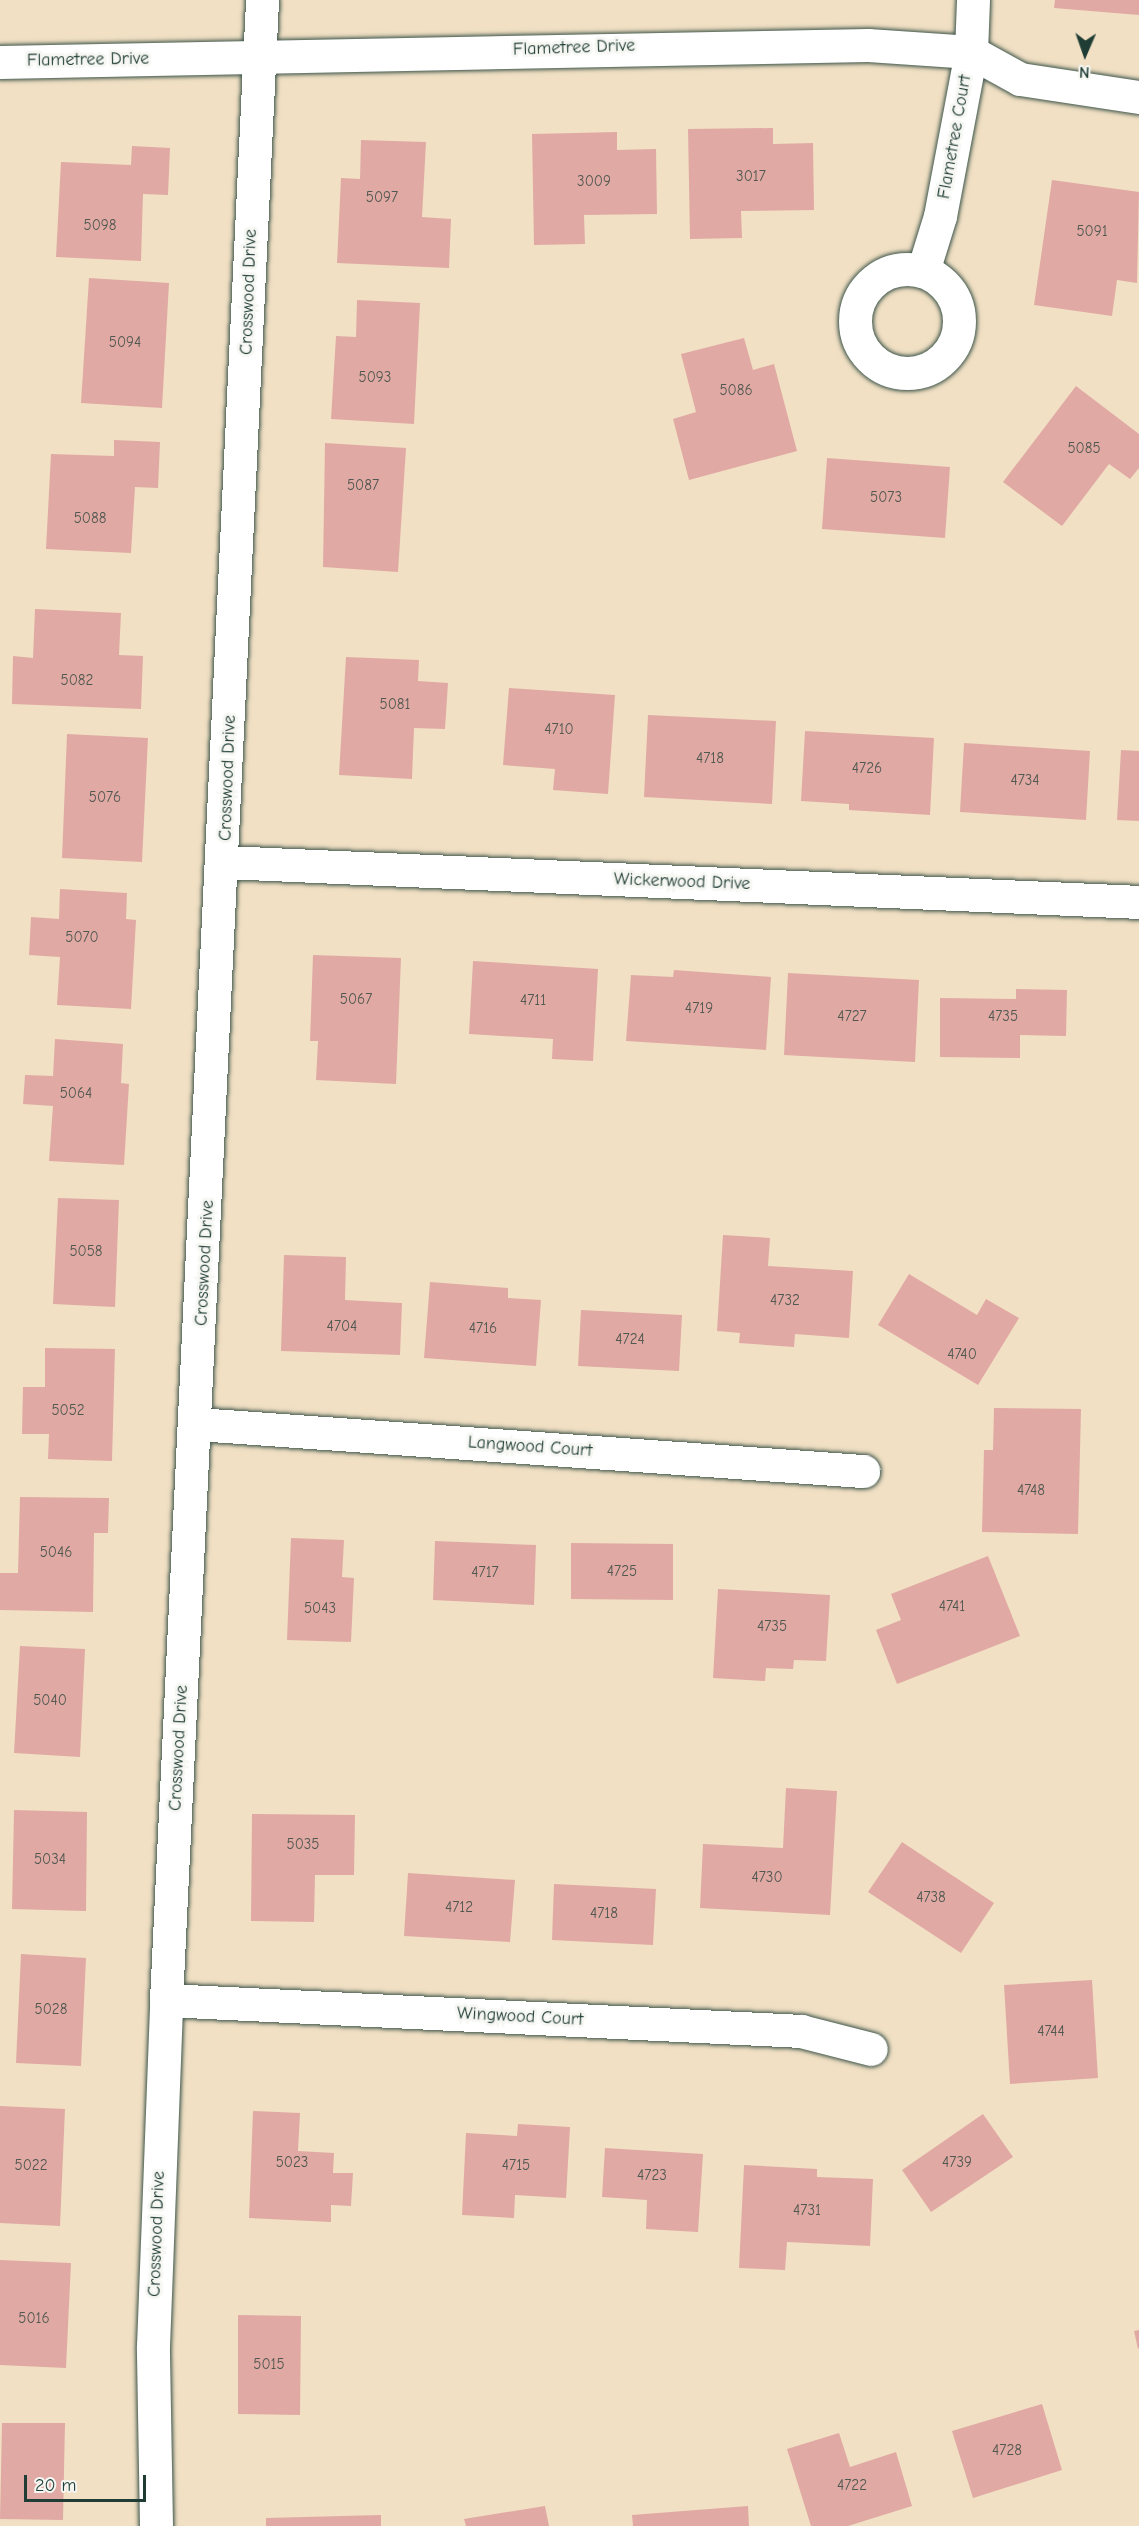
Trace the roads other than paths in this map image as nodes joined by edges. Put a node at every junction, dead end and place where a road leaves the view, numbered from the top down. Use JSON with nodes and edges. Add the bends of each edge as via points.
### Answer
{"nodes":[{"id":1,"x":262,"y":0,"type":"edge"},
{"id":2,"x":973,"y":0,"type":"edge"},
{"id":3,"x":970,"y":52,"type":"junction"},
{"id":4,"x":258,"y":57,"type":"junction"},
{"id":5,"x":0,"y":62,"type":"edge"},
{"id":6,"x":1139,"y":97,"type":"edge"},
{"id":7,"x":923,"y":271,"type":"dead end"},
{"id":8,"x":224,"y":862,"type":"junction"},
{"id":9,"x":1139,"y":902,"type":"edge"},
{"id":10,"x":197,"y":1424,"type":"junction"},
{"id":11,"x":863,"y":1471,"type":"dead end"},
{"id":12,"x":166,"y":2000,"type":"junction"},
{"id":13,"x":871,"y":2049,"type":"dead end"},
{"id":14,"x":156,"y":2526,"type":"edge"}],
"edges":[{"from":1,"to":4,"type":"street","name":"Crosswood Drive"},
{"from":2,"to":3,"type":"street","name":"Flametree Court"},
{"from":3,"to":4,"type":"street","name":"Flametree Drive","via":[[868,45],[673,45]]},
{"from":3,"to":6,"type":"street","name":"Flametree Drive","via":[[1020,79]]},
{"from":3,"to":7,"type":"street","name":"Flametree Court","via":[[940,216]]},
{"from":4,"to":5,"type":"street","name":"Flametree Drive"},
{"from":4,"to":8,"type":"street","name":"Crosswood Drive"},
{"from":8,"to":9,"type":"street","name":"Wickerwood Drive"},
{"from":8,"to":10,"type":"street","name":"Crosswood Drive"},
{"from":10,"to":11,"type":"street","name":"Langwood Court"},
{"from":10,"to":12,"type":"street","name":"Crosswood Drive"},
{"from":12,"to":13,"type":"street","name":"Wingwood Court","via":[[801,2031]]},
{"from":12,"to":14,"type":"street","name":"Crosswood Drive","via":[[153,2346]]}]}
